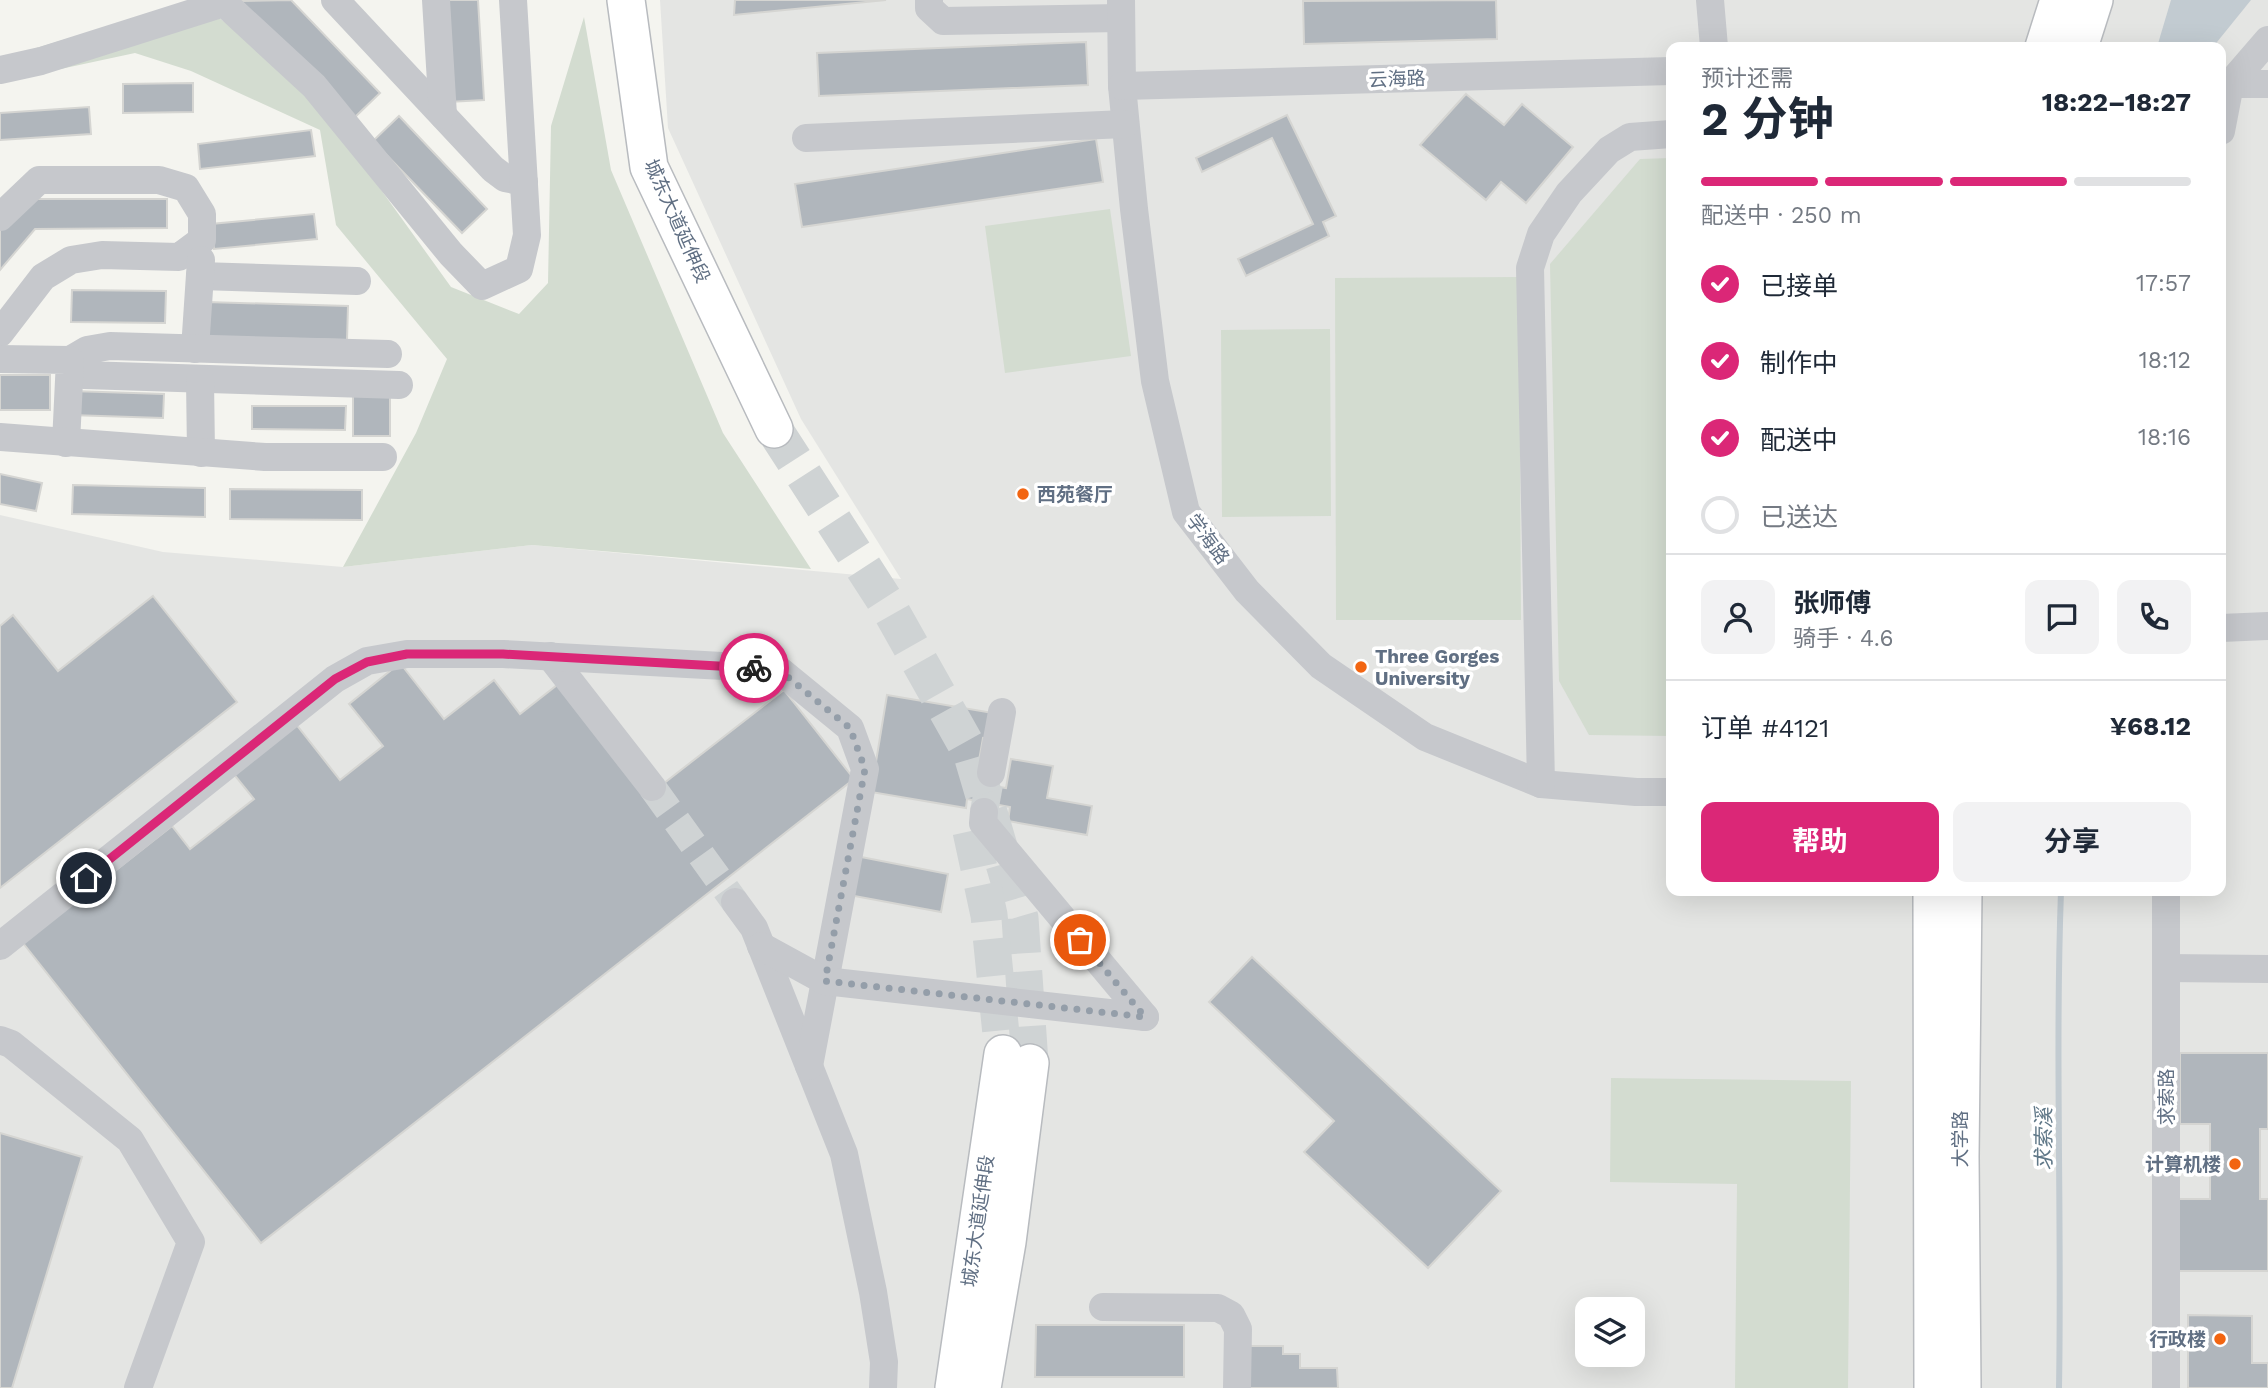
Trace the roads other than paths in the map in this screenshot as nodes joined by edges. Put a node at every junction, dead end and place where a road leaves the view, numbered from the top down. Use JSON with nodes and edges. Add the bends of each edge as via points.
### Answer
{"nodes":[{"id":1,"x":335,"y":0,"type":"edge"},
{"id":2,"x":436,"y":0,"type":"edge"},
{"id":3,"x":513,"y":0,"type":"edge"},
{"id":4,"x":610,"y":0,"type":"edge"},
{"id":5,"x":626,"y":0,"type":"edge"},
{"id":6,"x":929,"y":0,"type":"edge"},
{"id":7,"x":1710,"y":0,"type":"edge"},
{"id":8,"x":2059,"y":0,"type":"edge"},
{"id":9,"x":2094,"y":0,"type":"edge"},
{"id":10,"x":1121,"y":9,"type":"edge"},
{"id":11,"x":2268,"y":40,"type":"edge"},
{"id":12,"x":1714,"y":42,"type":"edge"},
{"id":13,"x":2046,"y":42,"type":"edge"},
{"id":14,"x":2081,"y":42,"type":"edge"},
{"id":15,"x":0,"y":70,"type":"edge"},
{"id":16,"x":1666,"y":71,"type":"edge"},
{"id":17,"x":2226,"y":83,"type":"edge"},
{"id":18,"x":2226,"y":84,"type":"edge"},
{"id":19,"x":2268,"y":84,"type":"edge"},
{"id":20,"x":1122,"y":86,"type":"junction"},
{"id":21,"x":443,"y":115,"type":"junction"},
{"id":22,"x":1125,"y":124,"type":"junction"},
{"id":23,"x":1666,"y":134,"type":"edge"},
{"id":24,"x":806,"y":138,"type":"dead end"},
{"id":25,"x":524,"y":182,"type":"junction"},
{"id":26,"x":0,"y":217,"type":"edge"},
{"id":27,"x":202,"y":240,"type":"junction"},
{"id":28,"x":200,"y":276,"type":"junction"},
{"id":29,"x":357,"y":281,"type":"dead end"},
{"id":30,"x":0,"y":333,"type":"edge"},
{"id":31,"x":195,"y":349,"type":"junction"},
{"id":32,"x":388,"y":354,"type":"dead end"},
{"id":33,"x":0,"y":359,"type":"edge"},
{"id":34,"x":70,"y":360,"type":"junction"},
{"id":35,"x":201,"y":380,"type":"junction"},
{"id":36,"x":399,"y":385,"type":"dead end"},
{"id":37,"x":0,"y":437,"type":"edge"},
{"id":38,"x":66,"y":443,"type":"junction"},
{"id":39,"x":201,"y":453,"type":"junction"},
{"id":40,"x":383,"y":457,"type":"dead end"},
{"id":41,"x":2268,"y":626,"type":"edge"},
{"id":42,"x":2226,"y":628,"type":"edge"},
{"id":43,"x":550,"y":656,"type":"junction"},
{"id":44,"x":1002,"y":712,"type":"dead end"},
{"id":45,"x":992,"y":773,"type":"tunnel mouth"},
{"id":46,"x":1541,"y":784,"type":"junction"},
{"id":47,"x":652,"y":788,"type":"tunnel mouth"},
{"id":48,"x":1666,"y":792,"type":"edge"},
{"id":49,"x":984,"y":812,"type":"tunnel mouth"},
{"id":50,"x":1932,"y":896,"type":"edge"},
{"id":51,"x":1963,"y":896,"type":"edge"},
{"id":52,"x":2166,"y":896,"type":"edge"},
{"id":53,"x":735,"y":902,"type":"tunnel mouth"},
{"id":54,"x":0,"y":946,"type":"edge"},
{"id":55,"x":761,"y":946,"type":"junction"},
{"id":56,"x":2166,"y":968,"type":"junction"},
{"id":57,"x":2268,"y":969,"type":"edge"},
{"id":58,"x":825,"y":981,"type":"junction"},
{"id":59,"x":0,"y":1040,"type":"edge"},
{"id":60,"x":809,"y":1066,"type":"junction"},
{"id":61,"x":1103,"y":1307,"type":"dead end"},
{"id":62,"x":138,"y":1388,"type":"edge"},
{"id":63,"x":883,"y":1388,"type":"edge"},
{"id":64,"x":954,"y":1388,"type":"edge"},
{"id":65,"x":982,"y":1388,"type":"edge"},
{"id":66,"x":1237,"y":1388,"type":"edge"},
{"id":67,"x":1933,"y":1388,"type":"edge"},
{"id":68,"x":1962,"y":1388,"type":"edge"},
{"id":69,"x":2166,"y":1388,"type":"edge"}],
"edges":[{"from":1,"to":21,"type":"street"},
{"from":2,"to":21,"type":"street"},
{"from":3,"to":25,"type":"street"},
{"from":4,"to":5,"type":"main road","name":"城东大道延伸段","via":[[633,166],[765,429],[649,167]]},
{"from":6,"to":10,"type":"street","via":[[929,8],[943,21]]},
{"from":7,"to":12,"type":"street"},
{"from":8,"to":13,"type":"main road"},
{"from":9,"to":14,"type":"main road"},
{"from":10,"to":20,"type":"street","name":"学海路"},
{"from":11,"to":17,"type":"street"},
{"from":15,"to":25,"type":"street","via":[[224,3],[314,86],[450,254],[482,286],[519,269],[527,235]]},
{"from":16,"to":20,"type":"street","name":"云海路"},
{"from":18,"to":19,"type":"street"},
{"from":20,"to":22,"type":"street","name":"学海路"},
{"from":21,"to":25,"type":"street","via":[[493,169],[505,178]]},
{"from":22,"to":24,"type":"street"},
{"from":22,"to":46,"type":"street","name":"学海路","via":[[1155,382],[1186,512],[1247,591],[1321,666],[1425,737]]},
{"from":23,"to":46,"type":"street","via":[[1630,137],[1609,149],[1569,193],[1541,234],[1530,268]]},
{"from":26,"to":27,"type":"street","via":[[38,180],[159,180],[186,188],[202,214]]},
{"from":27,"to":28,"type":"street"},
{"from":27,"to":30,"type":"street","via":[[179,257],[102,255],[71,260],[43,276]]},
{"from":28,"to":29,"type":"street"},
{"from":28,"to":31,"type":"street"},
{"from":31,"to":32,"type":"street"},
{"from":31,"to":34,"type":"street","via":[[110,346],[87,350]]},
{"from":33,"to":34,"type":"street"},
{"from":34,"to":35,"type":"street","via":[[85,375]]},
{"from":34,"to":38,"type":"street"},
{"from":35,"to":36,"type":"street"},
{"from":35,"to":39,"type":"street"},
{"from":37,"to":38,"type":"street"},
{"from":38,"to":39,"type":"street"},
{"from":39,"to":40,"type":"street"},
{"from":41,"to":42,"type":"street"},
{"from":43,"to":47,"type":"street"},
{"from":43,"to":54,"type":"street","via":[[407,654],[367,662],[335,679]]},
{"from":43,"to":58,"type":"street","via":[[778,669],[850,728],[865,769]]},
{"from":44,"to":45,"type":"street"},
{"from":46,"to":48,"type":"street","name":"学海路"},
{"from":49,"to":58,"type":"street","via":[[983,823],[1145,1017]]},
{"from":50,"to":67,"type":"main road","name":"大学路"},
{"from":51,"to":68,"type":"main road","name":"大学路"},
{"from":52,"to":56,"type":"street","name":"求索路"},
{"from":53,"to":55,"type":"street"},
{"from":55,"to":58,"type":"street"},
{"from":55,"to":60,"type":"street"},
{"from":56,"to":57,"type":"street"},
{"from":56,"to":69,"type":"street","name":"求索路"},
{"from":58,"to":60,"type":"street"},
{"from":59,"to":62,"type":"street","via":[[11,1044],[130,1140],[191,1242]]},
{"from":60,"to":63,"type":"street","via":[[844,1154],[873,1292],[884,1362]]},
{"from":61,"to":66,"type":"street","via":[[1217,1308],[1231,1315],[1238,1329]]},
{"from":64,"to":65,"type":"main road","name":"城东大道延伸段","via":[[1017,1059],[1006,1242]]}]}
